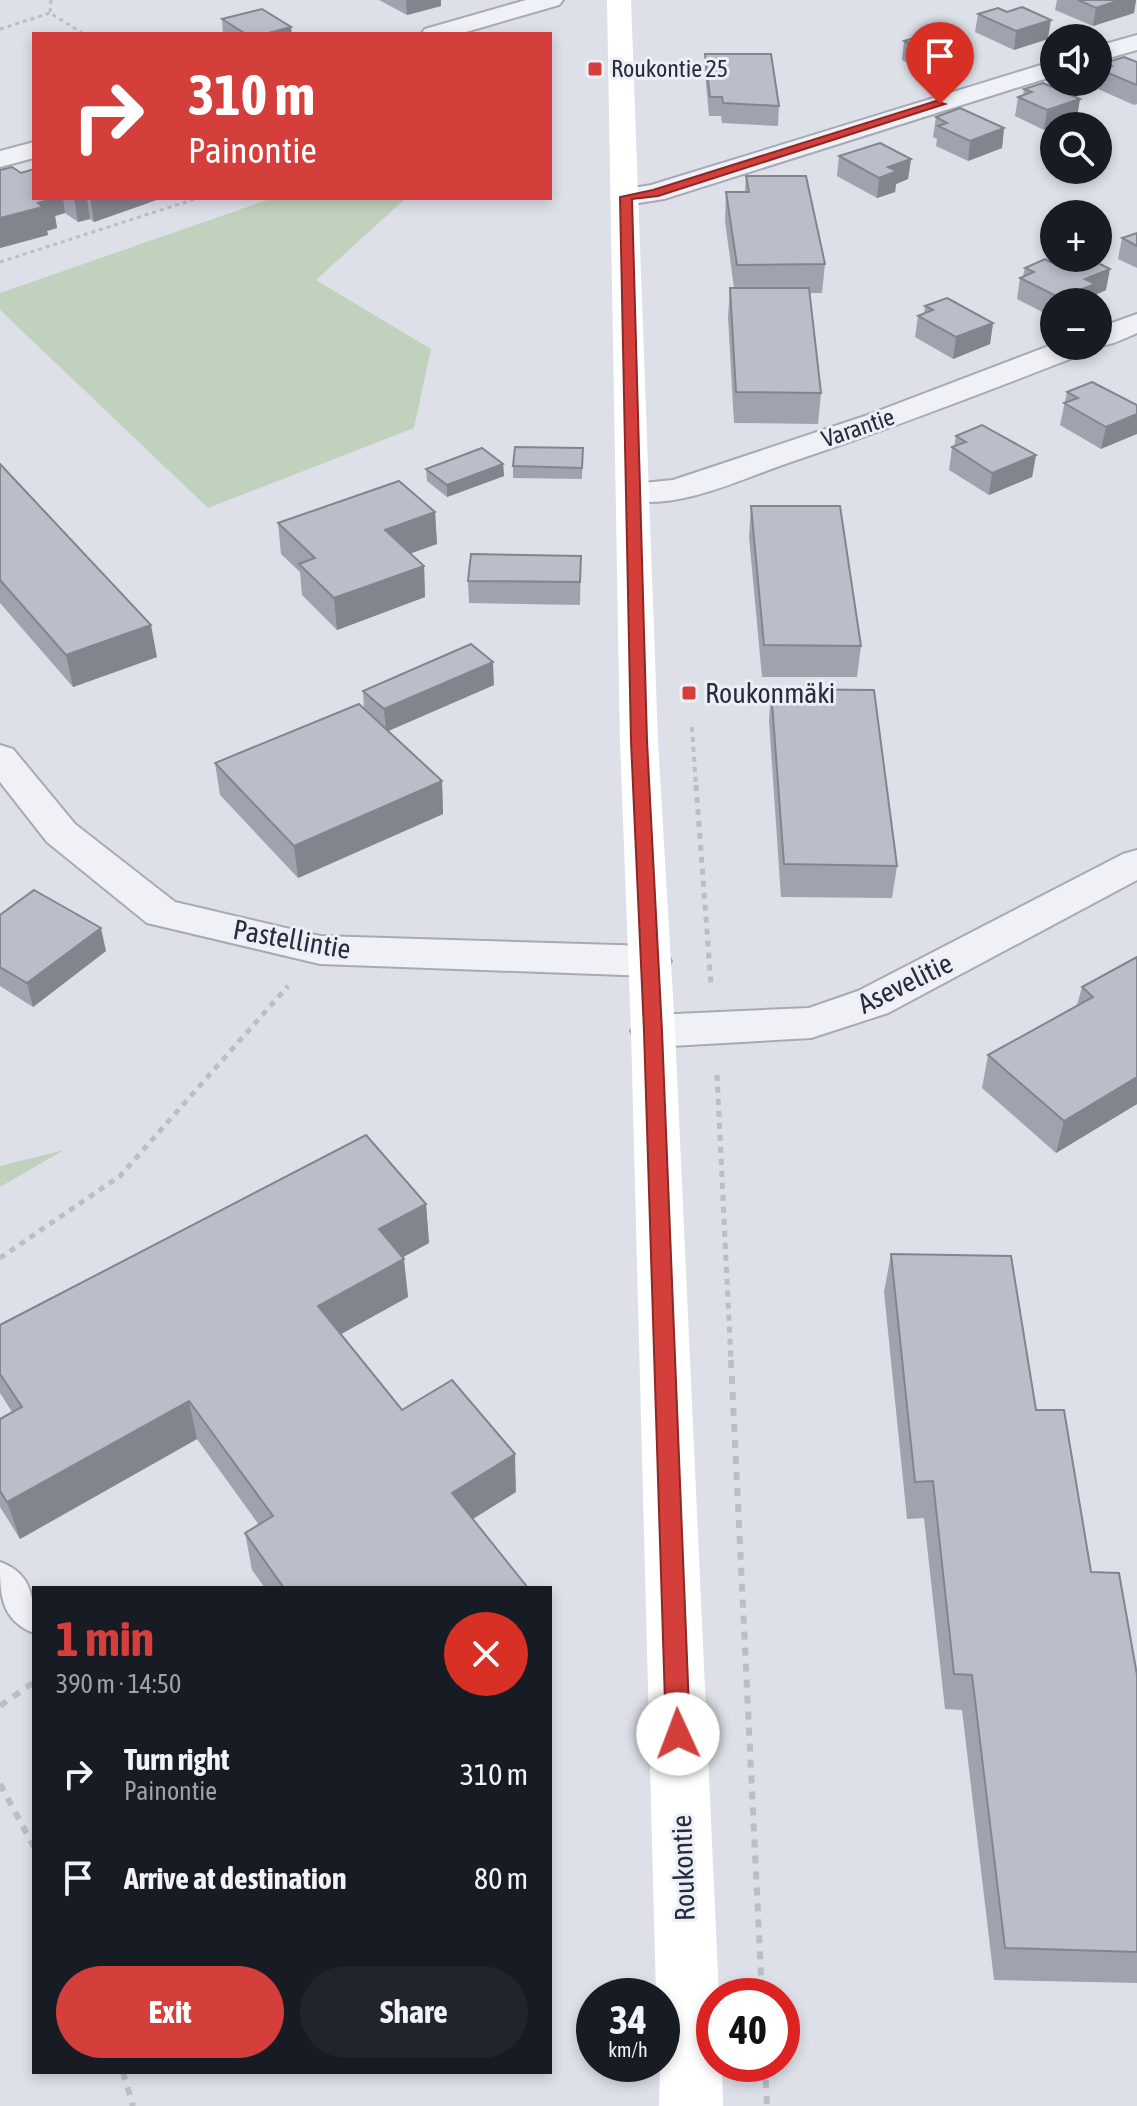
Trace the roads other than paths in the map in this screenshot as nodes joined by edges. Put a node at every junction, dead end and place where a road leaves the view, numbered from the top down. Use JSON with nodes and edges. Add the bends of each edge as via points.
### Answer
{"nodes":[{"id":1,"x":551,"y":0,"type":"edge"},
{"id":2,"x":619,"y":0,"type":"edge"},
{"id":3,"x":440,"y":32,"type":"edge"},
{"id":4,"x":1137,"y":42,"type":"edge"},
{"id":5,"x":1112,"y":50,"type":"edge"},
{"id":6,"x":1040,"y":72,"type":"edge"},
{"id":7,"x":32,"y":151,"type":"edge"},
{"id":8,"x":0,"y":159,"type":"edge"},
{"id":9,"x":626,"y":197,"type":"junction"},
{"id":10,"x":1137,"y":323,"type":"edge"},
{"id":11,"x":1112,"y":333,"type":"edge"},
{"id":12,"x":1040,"y":360,"type":"edge"},
{"id":13,"x":634,"y":492,"type":"junction"},
{"id":14,"x":0,"y":757,"type":"edge"},
{"id":15,"x":1137,"y":863,"type":"edge"},
{"id":16,"x":650,"y":961,"type":"junction"},
{"id":17,"x":653,"y":1031,"type":"junction"},
{"id":18,"x":0,"y":1576,"type":"edge"},
{"id":19,"x":32,"y":1616,"type":"edge"},
{"id":20,"x":691,"y":2106,"type":"edge"}],
"edges":[{"from":1,"to":3,"type":"street"},
{"from":2,"to":9,"type":"street","name":"Roukontie"},
{"from":4,"to":5,"type":"street"},
{"from":6,"to":9,"type":"street","via":[[654,193]]},
{"from":7,"to":8,"type":"street"},
{"from":9,"to":13,"type":"street","name":"Roukontie"},
{"from":10,"to":11,"type":"street"},
{"from":12,"to":13,"type":"street","name":"Varantie","via":[[876,423],[676,490]]},
{"from":13,"to":16,"type":"street","name":"Roukontie"},
{"from":14,"to":16,"type":"street","name":"Pastellintie","via":[[61,833],[162,913],[320,950]]},
{"from":15,"to":17,"type":"street","name":"Asevelitie","via":[[873,1002],[811,1023]]},
{"from":16,"to":17,"type":"street","name":"Roukontie"},
{"from":17,"to":20,"type":"street","name":"Roukontie"},
{"from":18,"to":19,"type":"lane"}]}
